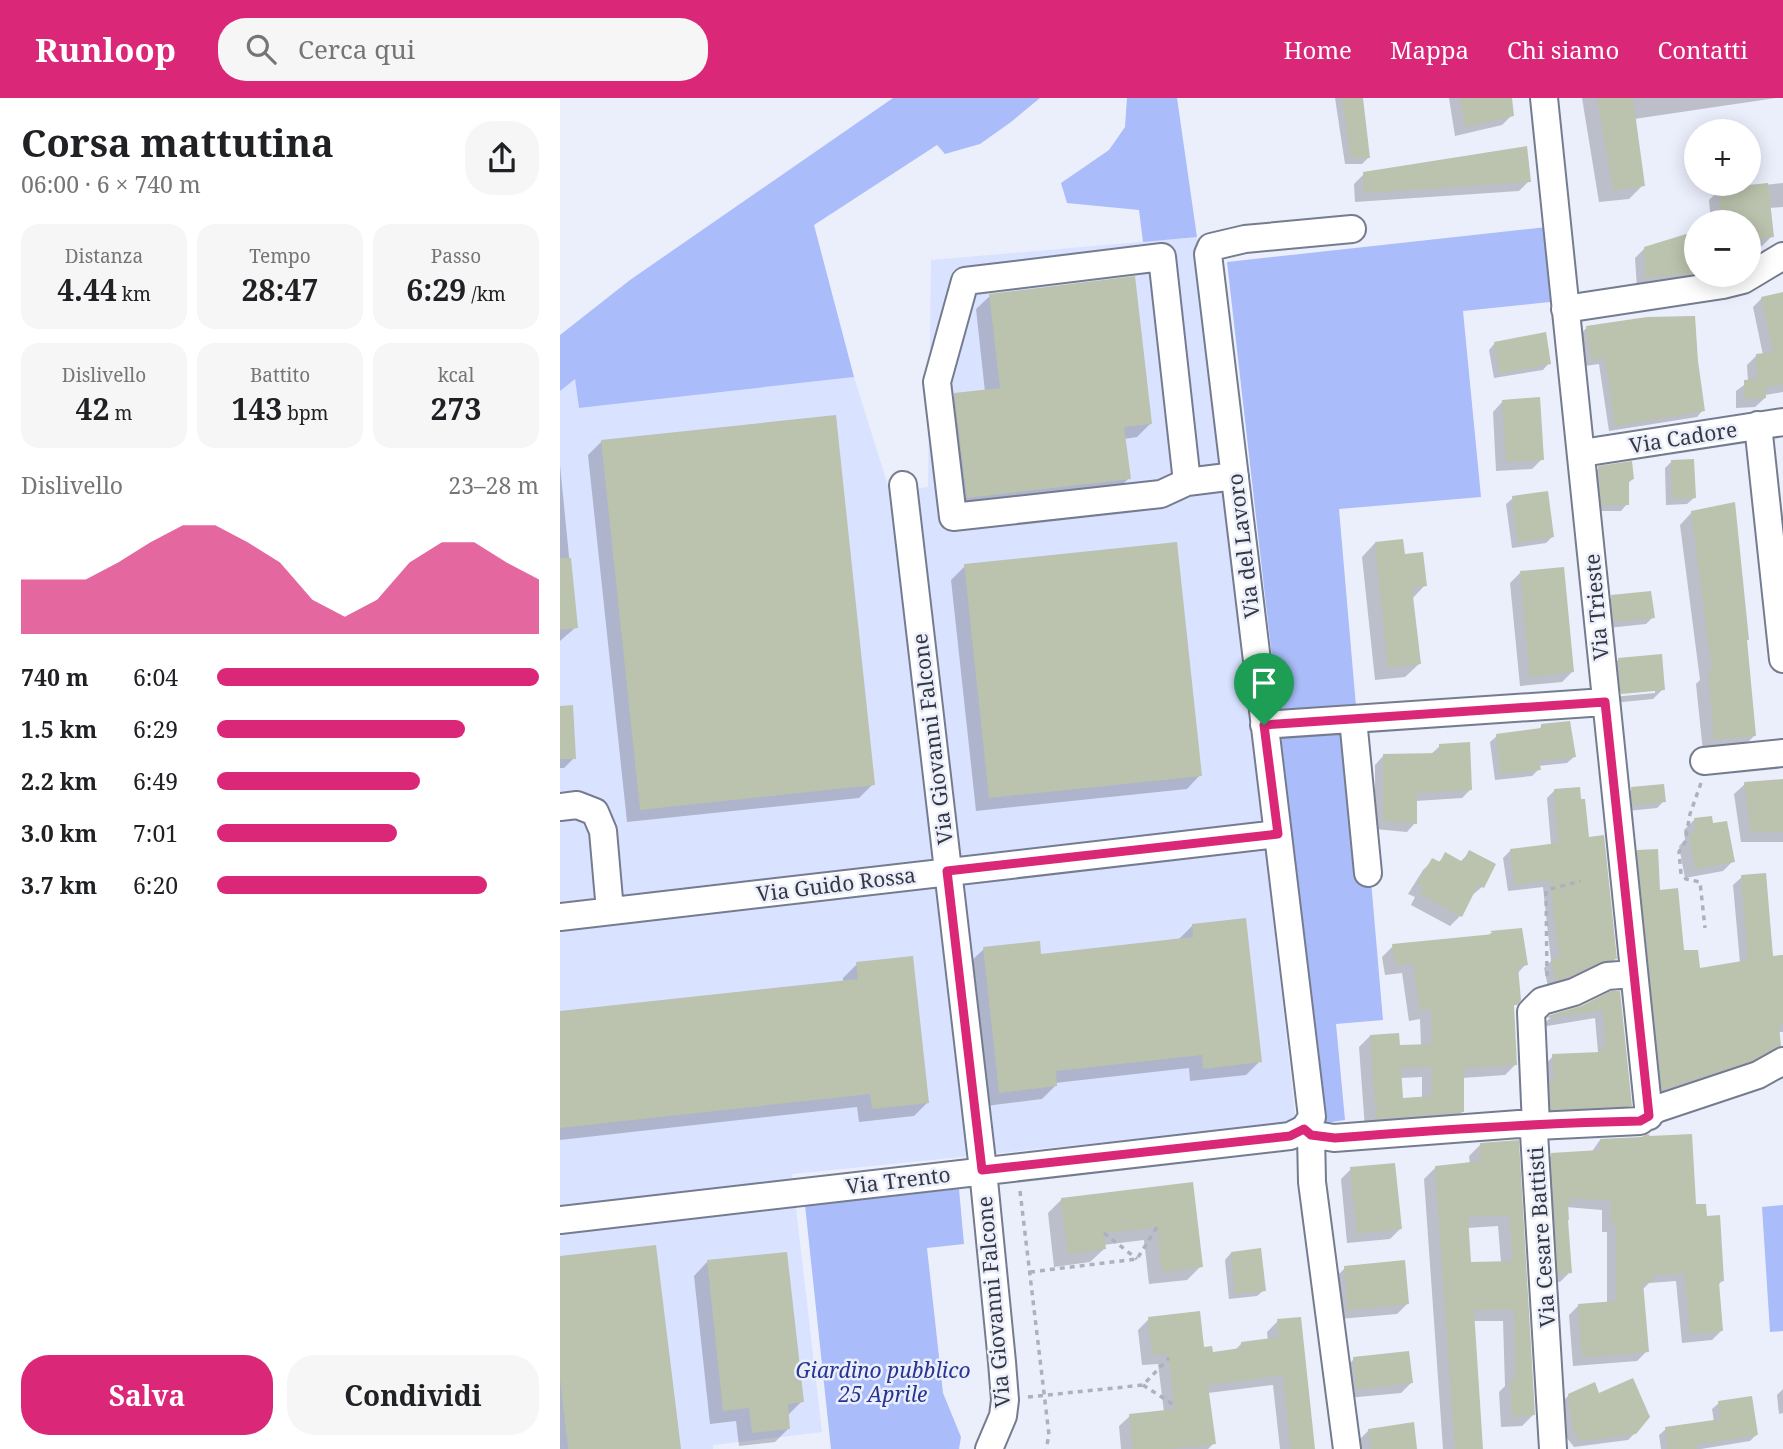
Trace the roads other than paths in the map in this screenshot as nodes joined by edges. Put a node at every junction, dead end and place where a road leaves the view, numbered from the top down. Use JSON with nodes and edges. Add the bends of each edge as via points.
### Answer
{"nodes":[{"id":1,"x":1544,"y":98,"type":"edge"},
{"id":2,"x":1352,"y":229,"type":"dead end"},
{"id":3,"x":1783,"y":256,"type":"edge"},
{"id":4,"x":1213,"y":298,"type":"junction"},
{"id":5,"x":1167,"y":302,"type":"junction"},
{"id":6,"x":1565,"y":309,"type":"junction"},
{"id":7,"x":1770,"y":424,"type":"edge"},
{"id":8,"x":1582,"y":453,"type":"junction"},
{"id":9,"x":1235,"y":476,"type":"junction"},
{"id":10,"x":1187,"y":482,"type":"junction"},
{"id":11,"x":903,"y":485,"type":"dead end"},
{"id":12,"x":1783,"y":659,"type":"edge"},
{"id":13,"x":1605,"y":702,"type":"junction"},
{"id":14,"x":1353,"y":719,"type":"junction"},
{"id":15,"x":1264,"y":725,"type":"junction"},
{"id":16,"x":1783,"y":752,"type":"edge"},
{"id":17,"x":1704,"y":761,"type":"road end"},
{"id":18,"x":560,"y":807,"type":"edge"},
{"id":19,"x":1278,"y":834,"type":"junction"},
{"id":20,"x":947,"y":871,"type":"junction"},
{"id":21,"x":1368,"y":873,"type":"dead end"},
{"id":22,"x":610,"y":911,"type":"junction"},
{"id":23,"x":560,"y":917,"type":"edge"},
{"id":24,"x":1633,"y":974,"type":"junction"},
{"id":25,"x":1783,"y":1061,"type":"edge"},
{"id":26,"x":1649,"y":1116,"type":"junction"},
{"id":27,"x":1536,"y":1126,"type":"junction"},
{"id":28,"x":1308,"y":1132,"type":"junction"},
{"id":29,"x":982,"y":1170,"type":"junction"},
{"id":30,"x":560,"y":1220,"type":"edge"},
{"id":31,"x":989,"y":1449,"type":"edge"},
{"id":32,"x":1347,"y":1449,"type":"edge"},
{"id":33,"x":1553,"y":1449,"type":"edge"}],
"edges":[{"from":1,"to":6,"type":"street","name":"Via Trieste"},
{"from":2,"to":4,"type":"street","name":"Via del Lavoro","via":[[1245,239],[1212,247],[1208,254]]},
{"from":3,"to":6,"type":"street","via":[[1743,280],[1723,285]]},
{"from":4,"to":5,"type":"street"},
{"from":4,"to":9,"type":"street","name":"Via del Lavoro"},
{"from":5,"to":10,"type":"street"},
{"from":5,"to":10,"type":"street","via":[[1162,257],[965,281],[937,382],[953,517],[1161,494]]},
{"from":6,"to":8,"type":"street","name":"Via Trieste"},
{"from":7,"to":8,"type":"street","name":"Via Cadore"},
{"from":7,"to":12,"type":"street"},
{"from":8,"to":13,"type":"street","name":"Via Trieste"},
{"from":9,"to":10,"type":"street"},
{"from":9,"to":15,"type":"street","name":"Via del Lavoro"},
{"from":11,"to":20,"type":"street","name":"Via Giovanni Falcone"},
{"from":13,"to":14,"type":"street"},
{"from":13,"to":24,"type":"street","name":"Via Trieste"},
{"from":14,"to":15,"type":"street"},
{"from":14,"to":21,"type":"street"},
{"from":15,"to":19,"type":"street","name":"Via del Lavoro"},
{"from":16,"to":17,"type":"street"},
{"from":18,"to":22,"type":"street","via":[[577,805],[595,812],[603,831]]},
{"from":19,"to":20,"type":"street","name":"Via Guido Rossa"},
{"from":19,"to":28,"type":"street","name":"Via del Lavoro","via":[[1312,1117]]},
{"from":20,"to":22,"type":"street","name":"Via Guido Rossa"},
{"from":20,"to":29,"type":"street","name":"Via Giovanni Falcone"},
{"from":22,"to":23,"type":"street","name":"Via Guido Rossa"},
{"from":24,"to":26,"type":"street","name":"Via Trieste"},
{"from":24,"to":27,"type":"street","name":"Via Cesare Battisti","via":[[1613,975],[1537,1004],[1531,1012]]},
{"from":25,"to":26,"type":"street","name":"Via Trento"},
{"from":26,"to":27,"type":"street","name":"Via Trento","via":[[1640,1121]]},
{"from":27,"to":28,"type":"street","name":"Via Trento","via":[[1335,1138]]},
{"from":27,"to":33,"type":"street","name":"Via Cesare Battisti"},
{"from":28,"to":29,"type":"street","name":"Via Trento"},
{"from":28,"to":32,"type":"street","name":"Via del Lavoro"},
{"from":29,"to":30,"type":"street","name":"Via Trento"},
{"from":29,"to":31,"type":"street","name":"Via Giovanni Falcone","via":[[1005,1400]]}]}
